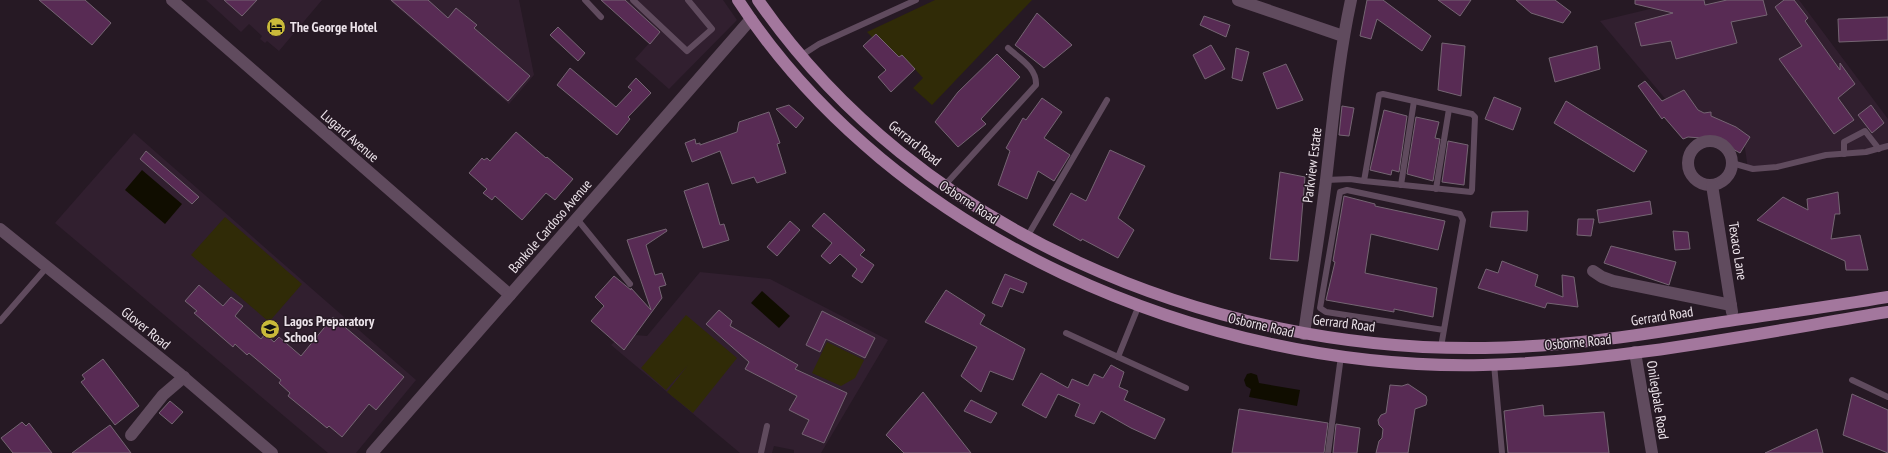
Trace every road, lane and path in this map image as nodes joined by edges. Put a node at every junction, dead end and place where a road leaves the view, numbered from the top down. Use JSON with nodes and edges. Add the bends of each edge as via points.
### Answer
{"nodes":[{"id":1,"x":172,"y":0,"type":"edge"},
{"id":2,"x":585,"y":0,"type":"edge"},
{"id":3,"x":633,"y":0,"type":"edge"},
{"id":4,"x":688,"y":0,"type":"edge"},
{"id":5,"x":738,"y":0,"type":"edge"},
{"id":6,"x":758,"y":0,"type":"edge"},
{"id":7,"x":916,"y":0,"type":"edge"},
{"id":8,"x":1238,"y":0,"type":"edge"},
{"id":9,"x":1351,"y":0,"type":"edge"},
{"id":10,"x":600,"y":18,"type":"dead end"},
{"id":11,"x":751,"y":19,"type":"junction"},
{"id":12,"x":1343,"y":36,"type":"junction"},
{"id":13,"x":1008,"y":48,"type":"dead end"},
{"id":14,"x":800,"y":56,"type":"junction"},
{"id":15,"x":1106,"y":100,"type":"dead end"},
{"id":16,"x":1414,"y":101,"type":"junction"},
{"id":17,"x":1449,"y":109,"type":"junction"},
{"id":18,"x":1888,"y":146,"type":"edge"},
{"id":19,"x":1878,"y":148,"type":"junction"},
{"id":20,"x":1844,"y":154,"type":"junction"},
{"id":21,"x":1732,"y":163,"type":"junction"},
{"id":22,"x":1326,"y":180,"type":"junction"},
{"id":23,"x":1364,"y":181,"type":"junction"},
{"id":24,"x":945,"y":185,"type":"junction"},
{"id":25,"x":1401,"y":185,"type":"junction"},
{"id":26,"x":1712,"y":185,"type":"junction"},
{"id":27,"x":1436,"y":189,"type":"junction"},
{"id":28,"x":577,"y":219,"type":"junction"},
{"id":29,"x":0,"y":229,"type":"edge"},
{"id":30,"x":1027,"y":236,"type":"junction"},
{"id":31,"x":47,"y":267,"type":"junction"},
{"id":32,"x":1593,"y":271,"type":"dead end"},
{"id":33,"x":630,"y":284,"type":"dead end"},
{"id":34,"x":510,"y":295,"type":"junction"},
{"id":35,"x":1888,"y":297,"type":"edge"},
{"id":36,"x":1139,"y":305,"type":"junction"},
{"id":37,"x":1731,"y":305,"type":"junction"},
{"id":38,"x":1888,"y":312,"type":"edge"},
{"id":39,"x":0,"y":321,"type":"edge"},
{"id":40,"x":1733,"y":321,"type":"junction"},
{"id":41,"x":1444,"y":330,"type":"junction"},
{"id":42,"x":1066,"y":333,"type":"dead end"},
{"id":43,"x":1304,"y":334,"type":"junction"},
{"id":44,"x":1441,"y":347,"type":"junction"},
{"id":45,"x":1635,"y":352,"type":"junction"},
{"id":46,"x":1341,"y":356,"type":"junction"},
{"id":47,"x":1118,"y":357,"type":"junction"},
{"id":48,"x":1494,"y":364,"type":"junction"},
{"id":49,"x":184,"y":377,"type":"junction"},
{"id":50,"x":1852,"y":380,"type":"dead end"},
{"id":51,"x":1186,"y":388,"type":"dead end"},
{"id":52,"x":1888,"y":397,"type":"edge"},
{"id":53,"x":767,"y":426,"type":"dead end"},
{"id":54,"x":131,"y":435,"type":"dead end"},
{"id":55,"x":272,"y":453,"type":"edge"},
{"id":56,"x":372,"y":453,"type":"edge"},
{"id":57,"x":760,"y":453,"type":"edge"},
{"id":58,"x":1328,"y":453,"type":"edge"},
{"id":59,"x":1502,"y":453,"type":"edge"},
{"id":60,"x":1652,"y":453,"type":"edge"}],
"edges":[{"from":1,"to":34,"type":"street","name":"Lugard Avenue"},
{"from":2,"to":10,"type":"lane"},
{"from":3,"to":4,"type":"lane","via":[[687,51],[712,29]]},
{"from":5,"to":11,"type":"main road","name":"Osborne Road"},
{"from":6,"to":14,"type":"main road","name":"Gerrard Road"},
{"from":7,"to":14,"type":"lane","via":[[819,44]]},
{"from":8,"to":12,"type":"street"},
{"from":9,"to":12,"type":"street","name":"Parkview Estate"},
{"from":11,"to":28,"type":"street","name":"Bankole Cardoso Avenue"},
{"from":11,"to":36,"type":"main road","name":"Osborne Road","via":[[775,51],[836,118],[930,195],[993,236],[1035,259],[1081,282]]},
{"from":12,"to":22,"type":"street","name":"Parkview Estate"},
{"from":13,"to":24,"type":"lane","via":[[1033,71],[1036,85]]},
{"from":14,"to":24,"type":"main road","name":"Gerrard Road","via":[[864,121]]},
{"from":15,"to":30,"type":"lane"},
{"from":16,"to":17,"type":"lane"},
{"from":16,"to":23,"type":"lane","via":[[1379,95]]},
{"from":16,"to":25,"type":"lane"},
{"from":17,"to":27,"type":"lane"},
{"from":17,"to":27,"type":"lane","via":[[1475,117],[1472,190],[1471,192]]},
{"from":18,"to":19,"type":"lane"},
{"from":19,"to":20,"type":"lane"},
{"from":19,"to":20,"type":"lane","via":[[1865,131],[1844,142]]},
{"from":20,"to":21,"type":"lane","via":[[1753,169]]},
{"from":21,"to":26,"type":"street","via":[[1725,180]]},
{"from":21,"to":26,"type":"street","via":[[1730,153],[1720,144],[1705,142],[1693,150],[1689,156],[1689,170],[1698,182]]},
{"from":22,"to":23,"type":"lane"},
{"from":22,"to":43,"type":"street","name":"Parkview Estate"},
{"from":23,"to":25,"type":"lane"},
{"from":24,"to":30,"type":"main road","name":"Gerrard Road"},
{"from":25,"to":27,"type":"lane"},
{"from":26,"to":37,"type":"street","name":"Texaco Lane"},
{"from":28,"to":33,"type":"lane"},
{"from":28,"to":34,"type":"street","name":"Bankole Cardoso Avenue"},
{"from":29,"to":31,"type":"street","name":"Glover Road"},
{"from":30,"to":43,"type":"main road","name":"Gerrard Road","via":[[1085,266],[1154,293],[1246,322]]},
{"from":31,"to":39,"type":"lane"},
{"from":31,"to":49,"type":"street","name":"Glover Road"},
{"from":32,"to":37,"type":"street","via":[[1613,281]]},
{"from":34,"to":56,"type":"street","name":"Bankole Cardoso Avenue"},
{"from":35,"to":40,"type":"main road","name":"Gerrard Road"},
{"from":36,"to":46,"type":"main road","name":"Osborne Road","via":[[1258,341]]},
{"from":36,"to":47,"type":"lane"},
{"from":37,"to":40,"type":"street","name":"Texaco Lane"},
{"from":38,"to":45,"type":"main road","name":"Osborne Road"},
{"from":40,"to":44,"type":"main road","name":"Gerrard Road","via":[[1627,337],[1548,345]]},
{"from":41,"to":41,"type":"lane","via":[[1463,220],[1460,214],[1347,190],[1340,192],[1320,308],[1326,312]]},
{"from":41,"to":44,"type":"lane"},
{"from":42,"to":47,"type":"lane"},
{"from":43,"to":44,"type":"main road","name":"Gerrard Road","via":[[1394,345]]},
{"from":45,"to":48,"type":"main road","name":"Osborne Road"},
{"from":45,"to":60,"type":"street","name":"Onilegbale Road"},
{"from":46,"to":48,"type":"main road","name":"Osborne Road","via":[[1411,364]]},
{"from":46,"to":58,"type":"lane"},
{"from":47,"to":51,"type":"lane"},
{"from":48,"to":59,"type":"lane"},
{"from":49,"to":54,"type":"street","via":[[163,395]]},
{"from":49,"to":55,"type":"street","name":"Glover Road"},
{"from":50,"to":52,"type":"lane"},
{"from":53,"to":57,"type":"lane"}]}
